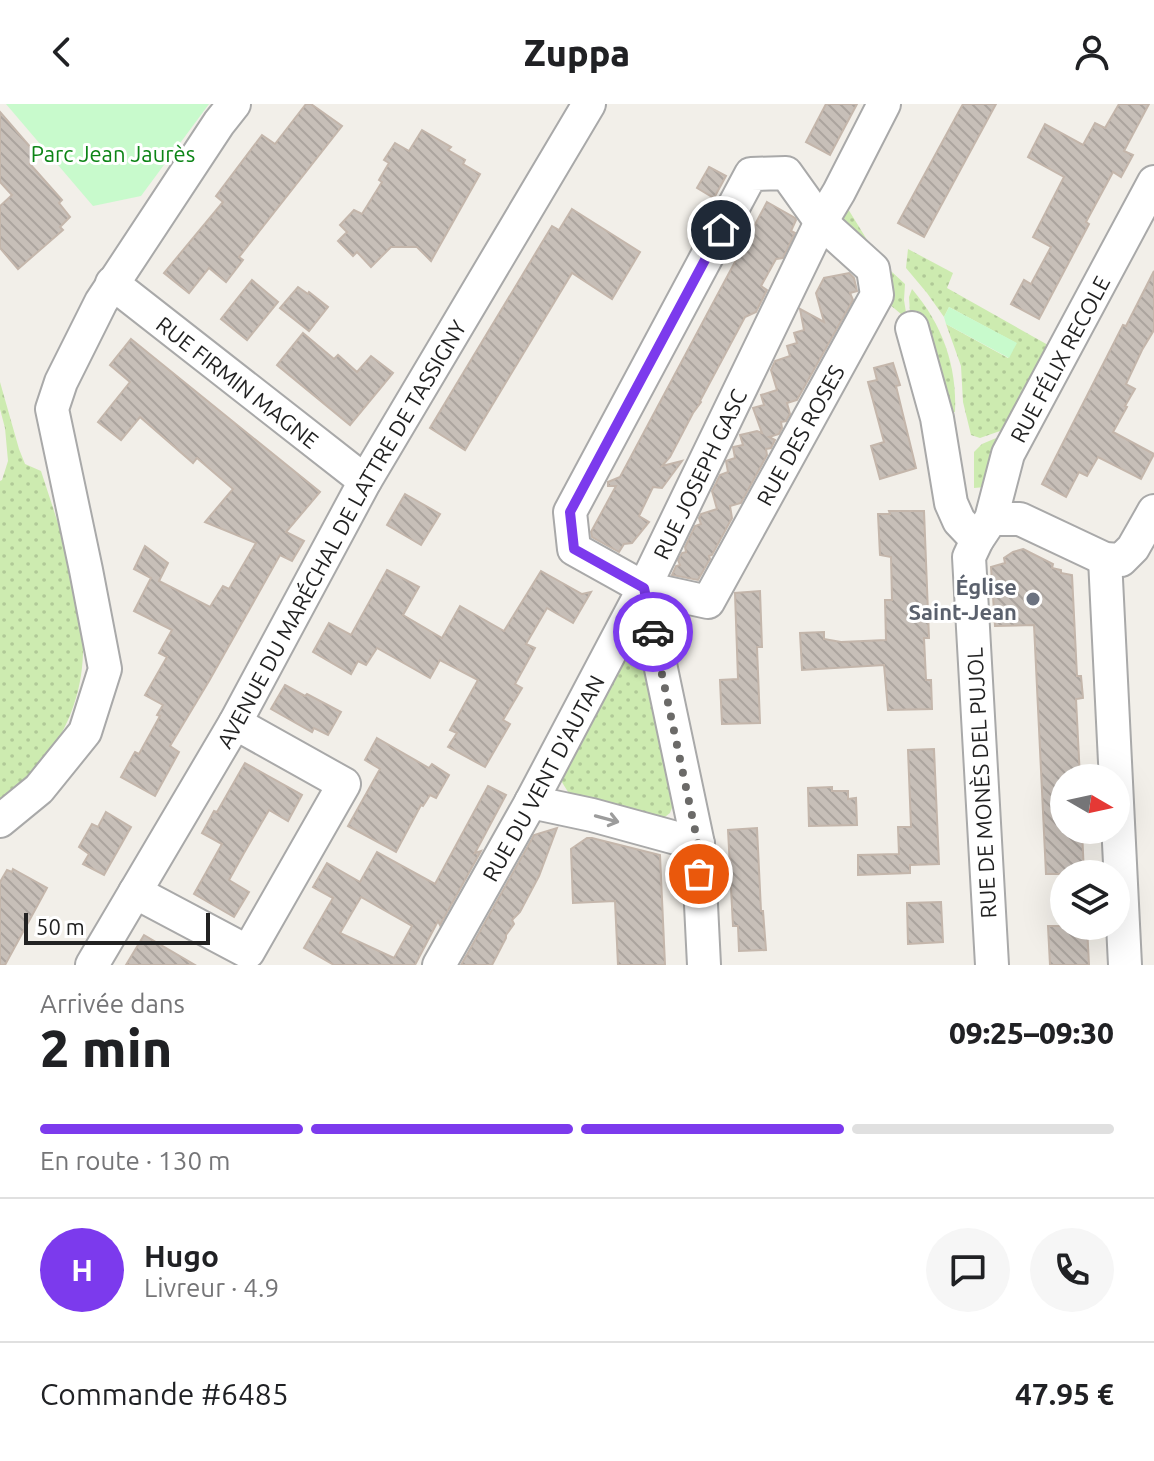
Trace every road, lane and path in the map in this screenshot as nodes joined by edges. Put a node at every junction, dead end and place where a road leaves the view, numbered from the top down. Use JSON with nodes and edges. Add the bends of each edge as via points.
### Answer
{"nodes":[{"id":1,"x":234,"y":104,"type":"edge"},
{"id":2,"x":589,"y":104,"type":"edge"},
{"id":3,"x":884,"y":104,"type":"edge"},
{"id":4,"x":1154,"y":182,"type":"edge"},
{"id":5,"x":821,"y":222,"type":"junction"},
{"id":6,"x":112,"y":283,"type":"junction"},
{"id":7,"x":912,"y":328,"type":"dead end"},
{"id":8,"x":365,"y":481,"type":"junction"},
{"id":9,"x":1154,"y":511,"type":"edge"},
{"id":10,"x":984,"y":530,"type":"junction"},
{"id":11,"x":1105,"y":559,"type":"junction"},
{"id":12,"x":644,"y":588,"type":"junction"},
{"id":13,"x":235,"y":723,"type":"junction"},
{"id":14,"x":531,"y":802,"type":"junction"},
{"id":15,"x":0,"y":821,"type":"edge"},
{"id":16,"x":698,"y":844,"type":"junction"},
{"id":17,"x":135,"y":892,"type":"junction"},
{"id":18,"x":92,"y":965,"type":"edge"},
{"id":19,"x":439,"y":965,"type":"edge"},
{"id":20,"x":704,"y":965,"type":"edge"},
{"id":21,"x":992,"y":965,"type":"edge"},
{"id":22,"x":1125,"y":965,"type":"edge"}],
"edges":[{"from":1,"to":6,"type":"street"},
{"from":2,"to":8,"type":"street","name":"AVENUE DU MARÉCHAL DE LATTRE DE TASSIGNY"},
{"from":3,"to":5,"type":"street","name":"RUE JOSEPH GASC"},
{"from":4,"to":10,"type":"street","name":"RUE FÉLIX RECOLE","via":[[1008,454]]},
{"from":5,"to":12,"type":"street","name":"RUE JOSEPH GASC"},
{"from":5,"to":12,"type":"street","name":"RUE DES ROSES","via":[[873,269],[877,295],[708,602]]},
{"from":5,"to":12,"type":"street","via":[[786,173],[751,174],[570,512],[574,549]]},
{"from":6,"to":8,"type":"street","name":"RUE FIRMIN MAGNE"},
{"from":6,"to":15,"type":"street","via":[[52,409],[105,669],[85,732],[39,789]]},
{"from":7,"to":10,"type":"street","via":[[937,418],[951,503],[959,521]]},
{"from":8,"to":13,"type":"street","name":"AVENUE DU MARÉCHAL DE LATTRE DE TASSIGNY"},
{"from":9,"to":11,"type":"street","via":[[1121,560]]},
{"from":10,"to":11,"type":"street","via":[[1020,519]]},
{"from":10,"to":21,"type":"street","name":"RUE DE MONÈS DEL PUJOL","via":[[969,557]]},
{"from":11,"to":22,"type":"street"},
{"from":12,"to":14,"type":"street","name":"RUE DU VENT D'AUTAN"},
{"from":12,"to":16,"type":"street"},
{"from":13,"to":17,"type":"street","name":"AVENUE DU MARÉCHAL DE LATTRE DE TASSIGNY"},
{"from":13,"to":17,"type":"street","via":[[344,784],[248,952]]},
{"from":14,"to":16,"type":"street","one_way":true},
{"from":14,"to":19,"type":"street","name":"RUE DU VENT D'AUTAN"},
{"from":16,"to":20,"type":"street"},
{"from":17,"to":18,"type":"street","name":"AVENUE DU MARÉCHAL DE LATTRE DE TASSIGNY"}]}
